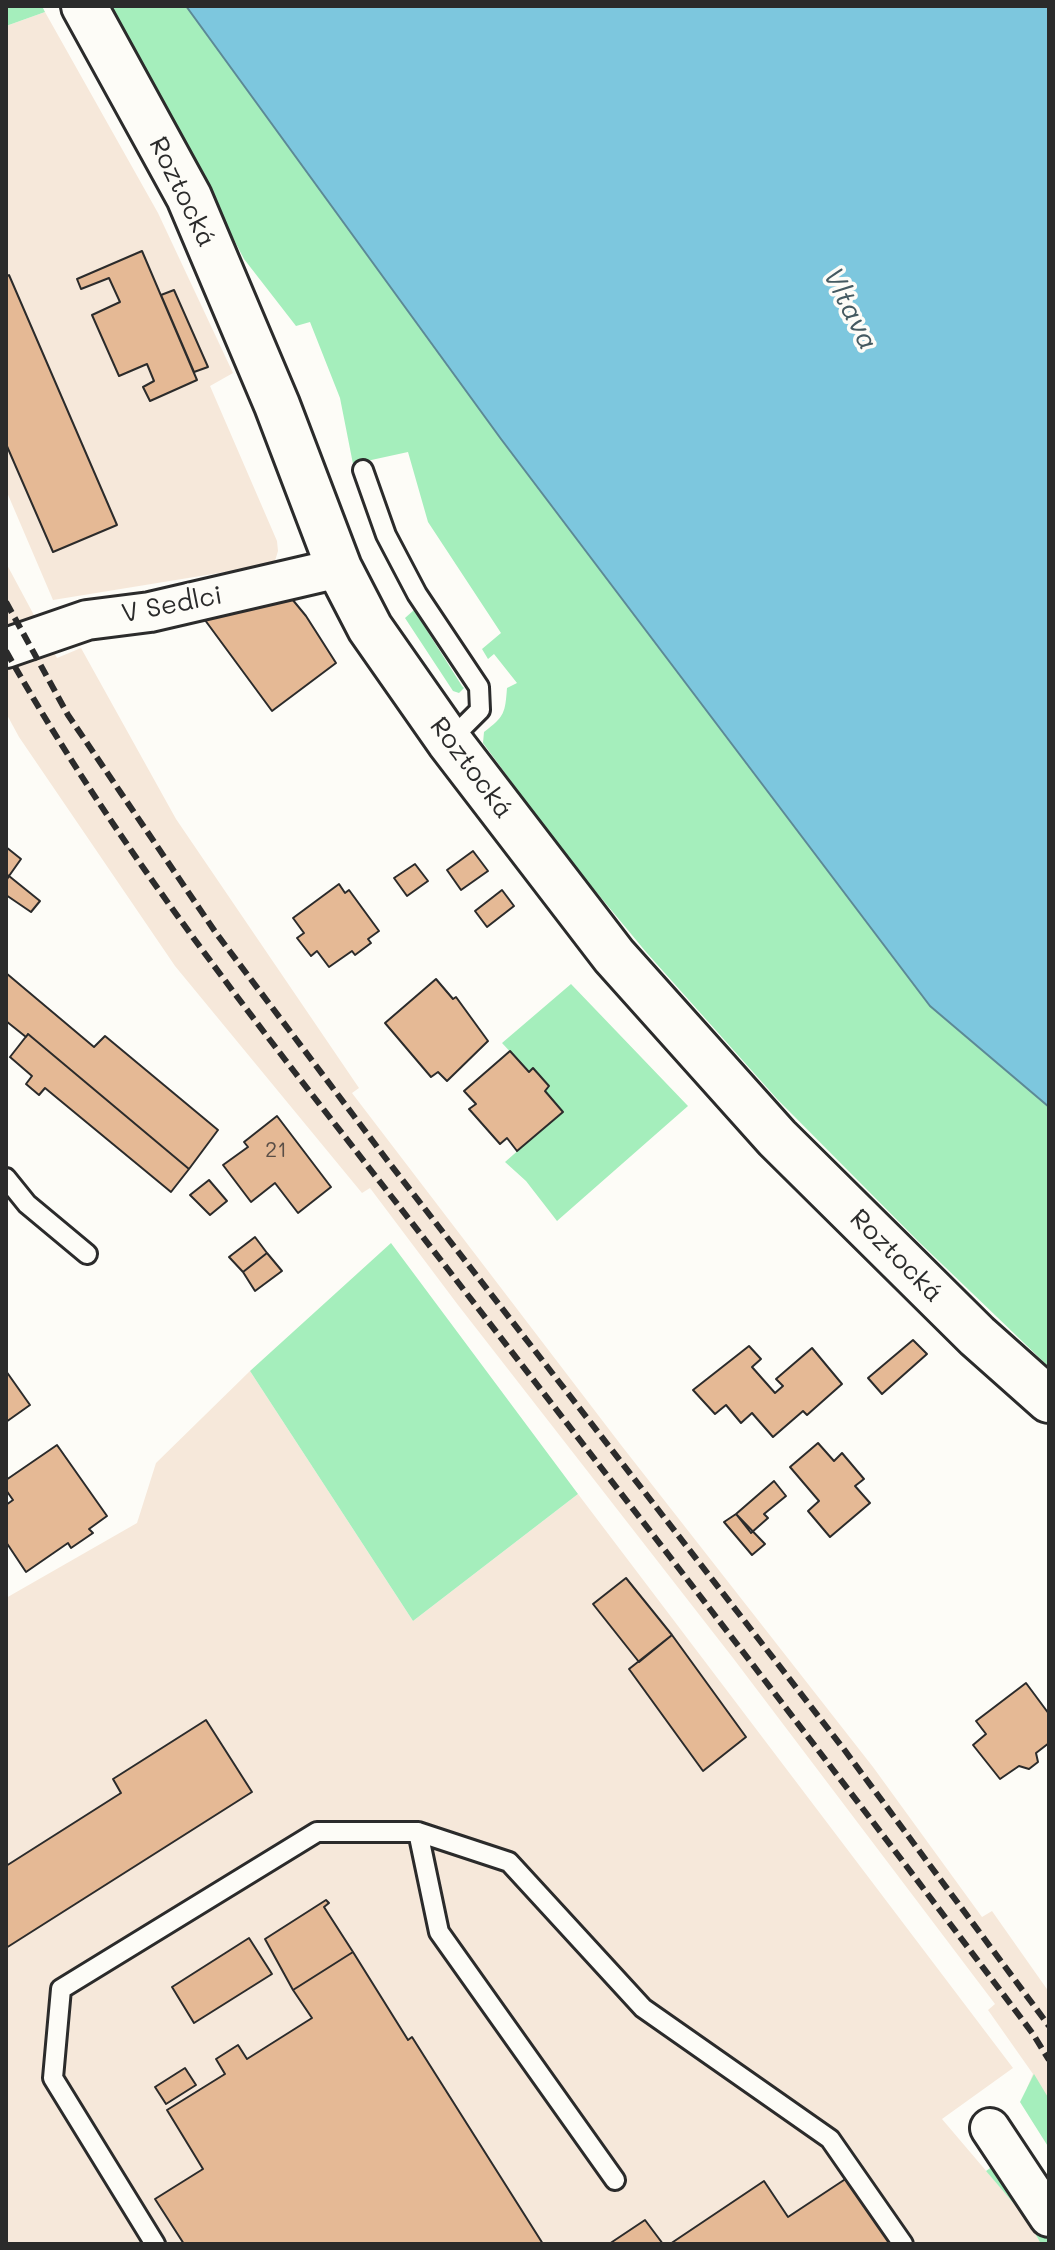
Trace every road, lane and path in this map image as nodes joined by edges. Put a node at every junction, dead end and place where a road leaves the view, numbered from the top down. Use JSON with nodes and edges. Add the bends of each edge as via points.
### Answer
{"nodes":[{"id":1,"x":84,"y":6,"type":"edge"},
{"id":2,"x":363,"y":470,"type":"dead end"},
{"id":3,"x":339,"y":568,"type":"junction"},
{"id":4,"x":6,"y":648,"type":"edge"},
{"id":5,"x":449,"y":741,"type":"junction"},
{"id":6,"x":6,"y":1178,"type":"edge"},
{"id":7,"x":87,"y":1254,"type":"dead end"},
{"id":8,"x":1049,"y":1400,"type":"edge"},
{"id":9,"x":418,"y":1832,"type":"junction"},
{"id":10,"x":990,"y":2128,"type":"dead end"},
{"id":11,"x":615,"y":2180,"type":"dead end"},
{"id":12,"x":1049,"y":2217,"type":"edge"},
{"id":13,"x":155,"y":2244,"type":"edge"},
{"id":14,"x":903,"y":2244,"type":"edge"}],
"edges":[{"from":1,"to":3,"type":"main road","name":"Roztocká","via":[[189,197]]},
{"from":2,"to":5,"type":"lane","via":[[386,535],[417,594],[479,687],[480,710]]},
{"from":3,"to":4,"type":"street","name":"V Sedlci","via":[[150,612],[87,620]]},
{"from":3,"to":5,"type":"main road","name":"Roztocká","via":[[370,628]]},
{"from":5,"to":8,"type":"main road","name":"Roztocká","via":[[614,956],[777,1138]]},
{"from":6,"to":7,"type":"lane","via":[[27,1204]]},
{"from":9,"to":11,"type":"lane","via":[[439,1932]]},
{"from":9,"to":13,"type":"lane","via":[[317,1832],[61,1989],[53,2078]]},
{"from":9,"to":14,"type":"lane","via":[[509,1862],[643,2008],[830,2139]]},
{"from":10,"to":12,"type":"street"}]}
